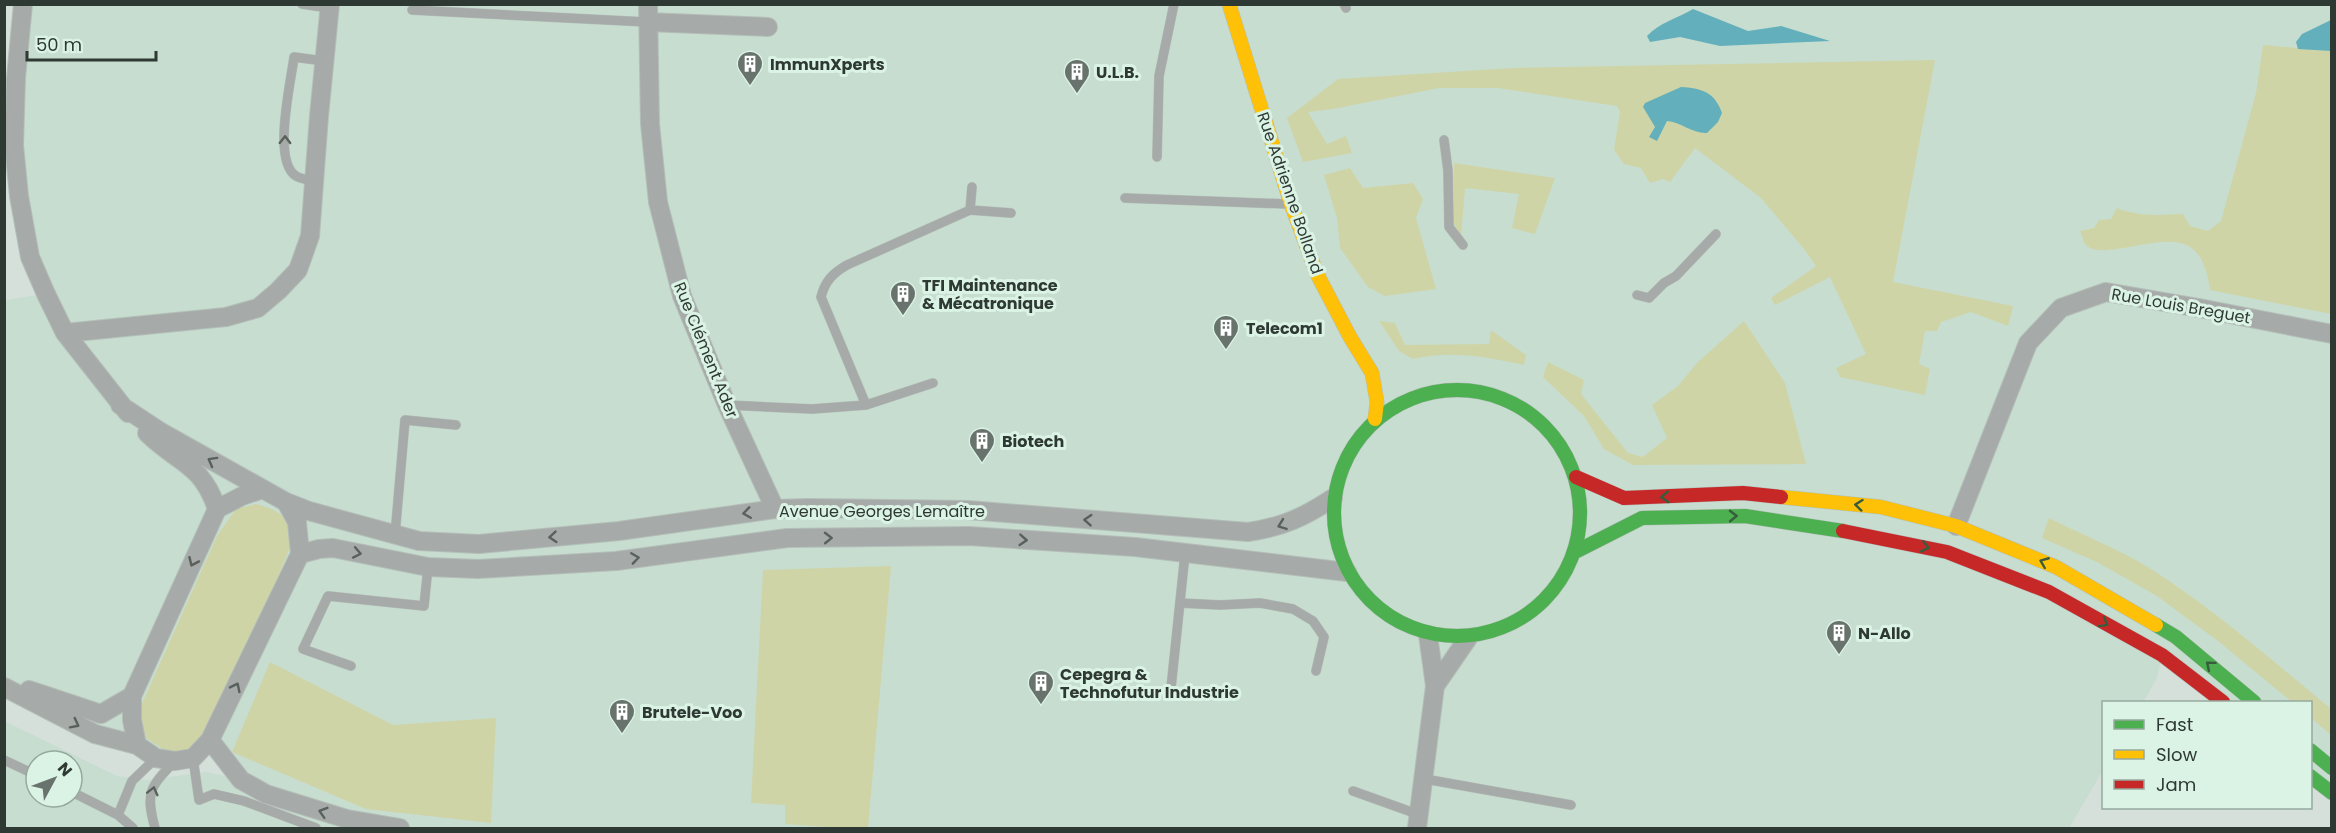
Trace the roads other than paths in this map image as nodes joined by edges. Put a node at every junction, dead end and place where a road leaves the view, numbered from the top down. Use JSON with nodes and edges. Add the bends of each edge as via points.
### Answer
{"nodes":[{"id":1,"x":22,"y":4,"type":"edge"},
{"id":2,"x":302,"y":4,"type":"edge"},
{"id":3,"x":1174,"y":4,"type":"edge"},
{"id":4,"x":1228,"y":4,"type":"edge"},
{"id":5,"x":329,"y":6,"type":"edge"},
{"id":6,"x":412,"y":10,"type":"dead end"},
{"id":7,"x":647,"y":13,"type":"edge"},
{"id":8,"x":768,"y":27,"type":"dead end"},
{"id":9,"x":324,"y":61,"type":"junction"},
{"id":10,"x":1444,"y":140,"type":"dead end"},
{"id":11,"x":1157,"y":157,"type":"dead end"},
{"id":12,"x":314,"y":181,"type":"junction"},
{"id":13,"x":972,"y":187,"type":"dead end"},
{"id":14,"x":1125,"y":198,"type":"dead end"},
{"id":15,"x":1291,"y":204,"type":"junction"},
{"id":16,"x":970,"y":210,"type":"junction"},
{"id":17,"x":1011,"y":213,"type":"dead end"},
{"id":18,"x":1716,"y":234,"type":"dead end"},
{"id":19,"x":1463,"y":245,"type":"dead end"},
{"id":20,"x":1637,"y":295,"type":"dead end"},
{"id":21,"x":65,"y":333,"type":"junction"},
{"id":22,"x":2331,"y":334,"type":"edge"},
{"id":23,"x":1372,"y":373,"type":"junction"},
{"id":24,"x":933,"y":382,"type":"dead end"},
{"id":25,"x":1401,"y":391,"type":"junction"},
{"id":26,"x":120,"y":405,"type":"junction"},
{"id":27,"x":727,"y":405,"type":"junction"},
{"id":28,"x":866,"y":405,"type":"junction"},
{"id":29,"x":1375,"y":419,"type":"junction"},
{"id":30,"x":456,"y":425,"type":"dead end"},
{"id":31,"x":1576,"y":477,"type":"junction"},
{"id":32,"x":263,"y":489,"type":"junction"},
{"id":33,"x":1333,"y":498,"type":"junction"},
{"id":34,"x":286,"y":501,"type":"junction"},
{"id":35,"x":217,"y":509,"type":"junction"},
{"id":36,"x":775,"y":509,"type":"junction"},
{"id":37,"x":1956,"y":526,"type":"junction"},
{"id":38,"x":395,"y":536,"type":"junction"},
{"id":39,"x":1577,"y":551,"type":"junction"},
{"id":40,"x":300,"y":554,"type":"junction"},
{"id":41,"x":1185,"y":554,"type":"junction"},
{"id":42,"x":428,"y":567,"type":"junction"},
{"id":43,"x":1347,"y":572,"type":"junction"},
{"id":44,"x":1180,"y":603,"type":"junction"},
{"id":45,"x":1428,"y":635,"type":"junction"},
{"id":46,"x":1468,"y":638,"type":"junction"},
{"id":47,"x":351,"y":666,"type":"dead end"},
{"id":48,"x":1316,"y":671,"type":"dead end"},
{"id":49,"x":4,"y":682,"type":"edge"},
{"id":50,"x":1435,"y":686,"type":"junction"},
{"id":51,"x":4,"y":687,"type":"edge"},
{"id":52,"x":1171,"y":688,"type":"dead end"},
{"id":53,"x":132,"y":696,"type":"junction"},
{"id":54,"x":2222,"y":701,"type":"edge"},
{"id":55,"x":2253,"y":701,"type":"edge"},
{"id":56,"x":210,"y":740,"type":"junction"},
{"id":57,"x":137,"y":745,"type":"junction"},
{"id":58,"x":2312,"y":752,"type":"edge"},
{"id":59,"x":156,"y":758,"type":"junction"},
{"id":60,"x":4,"y":760,"type":"edge"},
{"id":61,"x":184,"y":760,"type":"junction"},
{"id":62,"x":2331,"y":768,"type":"edge"},
{"id":63,"x":24,"y":769,"type":"edge"},
{"id":64,"x":2312,"y":778,"type":"edge"},
{"id":65,"x":1425,"y":779,"type":"junction"},
{"id":66,"x":1353,"y":791,"type":"dead end"},
{"id":67,"x":2331,"y":794,"type":"edge"},
{"id":68,"x":84,"y":798,"type":"edge"},
{"id":69,"x":1571,"y":805,"type":"dead end"},
{"id":70,"x":118,"y":815,"type":"junction"},
{"id":71,"x":1419,"y":822,"type":"edge"},
{"id":72,"x":134,"y":828,"type":"edge"},
{"id":73,"x":155,"y":828,"type":"edge"},
{"id":74,"x":316,"y":828,"type":"edge"},
{"id":75,"x":400,"y":828,"type":"edge"}],
"edges":[{"from":1,"to":21,"type":"street","via":[[14,145],[19,196],[30,256]]},
{"from":2,"to":5,"type":"lane"},
{"from":3,"to":11,"type":"lane","via":[[1159,76]]},
{"from":4,"to":15,"type":"street","name":"Rue Adrienne Bolland"},
{"from":5,"to":9,"type":"street"},
{"from":6,"to":7,"type":"lane"},
{"from":7,"to":8,"type":"street"},
{"from":7,"to":27,"type":"street","name":"Rue Clément Ader","via":[[650,124],[658,202],[682,296]]},
{"from":9,"to":12,"type":"street"},
{"from":12,"to":9,"type":"lane","one_way":true,"via":[[291,172],[284,134],[294,57]]},
{"from":10,"to":19,"type":"lane","via":[[1449,227]]},
{"from":12,"to":21,"type":"street","via":[[310,236],[298,270],[258,308],[226,317]]},
{"from":13,"to":16,"type":"lane"},
{"from":14,"to":15,"type":"lane"},
{"from":15,"to":23,"type":"street","name":"Rue Adrienne Bolland","via":[[1317,274]]},
{"from":16,"to":17,"type":"lane"},
{"from":16,"to":28,"type":"lane","via":[[847,265],[834,272],[824,285],[821,297]]},
{"from":18,"to":20,"type":"lane","via":[[1649,298]]},
{"from":21,"to":26,"type":"street"},
{"from":22,"to":37,"type":"street","name":"Rue Louis Breguet","via":[[2106,292],[2061,308],[2028,343]]},
{"from":23,"to":25,"type":"street","name":"Rue Adrienne Bolland"},
{"from":23,"to":29,"type":"street","name":"Rue Adrienne Bolland","via":[[1377,402]]},
{"from":24,"to":28,"type":"lane"},
{"from":25,"to":29,"type":"street"},
{"from":25,"to":31,"type":"street","via":[[1476,390],[1514,403],[1551,432]]},
{"from":32,"to":26,"type":"street","name":"Avenue Georges Lemaître","one_way":true},
{"from":26,"to":35,"type":"street","via":[[157,443],[196,471]]},
{"from":27,"to":28,"type":"lane","via":[[812,410]]},
{"from":27,"to":36,"type":"street","name":"Rue Clément Ader"},
{"from":29,"to":33,"type":"street","via":[[1349,451]]},
{"from":30,"to":38,"type":"lane","via":[[405,420]]},
{"from":37,"to":31,"type":"street","one_way":true,"via":[[1881,507],[1743,493],[1624,498]]},
{"from":31,"to":39,"type":"street"},
{"from":32,"to":34,"type":"street","name":"Avenue Georges Lemaître"},
{"from":32,"to":35,"type":"street"},
{"from":33,"to":36,"type":"street","name":"Avenue Georges Lemaître","one_way":true,"via":[[1298,519],[1248,532],[968,510]]},
{"from":33,"to":43,"type":"street","via":[[1334,535]]},
{"from":34,"to":38,"type":"street","name":"Avenue Georges Lemaître","via":[[309,512]]},
{"from":34,"to":40,"type":"street","via":[[297,522]]},
{"from":35,"to":53,"type":"street","one_way":true},
{"from":36,"to":38,"type":"street","name":"Avenue Georges Lemaître","one_way":true,"via":[[619,531],[479,544]]},
{"from":55,"to":37,"type":"street","one_way":true,"via":[[2176,637],[2056,567]]},
{"from":39,"to":46,"type":"street","via":[[1539,607],[1514,625]]},
{"from":39,"to":54,"type":"street","one_way":true,"via":[[1642,518],[1745,516],[1880,537],[1947,552],[2049,592],[2162,655]]},
{"from":40,"to":42,"type":"street","name":"Avenue Georges Lemaître","one_way":true,"via":[[333,548]]},
{"from":56,"to":40,"type":"street","one_way":true},
{"from":42,"to":41,"type":"street","name":"Avenue Georges Lemaître","one_way":true,"via":[[478,569],[605,562],[787,538],[1004,538]]},
{"from":41,"to":43,"type":"street","name":"Avenue Georges Lemaître"},
{"from":41,"to":44,"type":"lane"},
{"from":42,"to":47,"type":"lane","via":[[424,606],[328,596],[303,649]]},
{"from":43,"to":45,"type":"street","via":[[1387,616]]},
{"from":44,"to":48,"type":"lane","via":[[1260,603],[1293,609],[1313,621],[1324,637]]},
{"from":44,"to":52,"type":"lane"},
{"from":45,"to":46,"type":"street"},
{"from":45,"to":50,"type":"street"},
{"from":46,"to":50,"type":"street"},
{"from":49,"to":53,"type":"street","via":[[101,714]]},
{"from":50,"to":65,"type":"street"},
{"from":51,"to":57,"type":"street","one_way":true,"via":[[95,734]]},
{"from":53,"to":57,"type":"street"},
{"from":56,"to":61,"type":"street"},
{"from":75,"to":56,"type":"street","one_way":true,"via":[[347,819],[266,794],[241,780]]},
{"from":57,"to":59,"type":"street"},
{"from":58,"to":62,"type":"street"},
{"from":59,"to":61,"type":"street"},
{"from":59,"to":70,"type":"lane","via":[[132,781]]},
{"from":60,"to":63,"type":"lane"},
{"from":73,"to":61,"type":"lane","one_way":true,"via":[[150,808],[154,783]]},
{"from":61,"to":74,"type":"lane","via":[[199,800],[214,794],[244,801]]},
{"from":64,"to":67,"type":"street"},
{"from":65,"to":69,"type":"lane"},
{"from":65,"to":71,"type":"street"},
{"from":66,"to":71,"type":"lane"},
{"from":68,"to":70,"type":"lane"},
{"from":70,"to":72,"type":"lane"}]}
